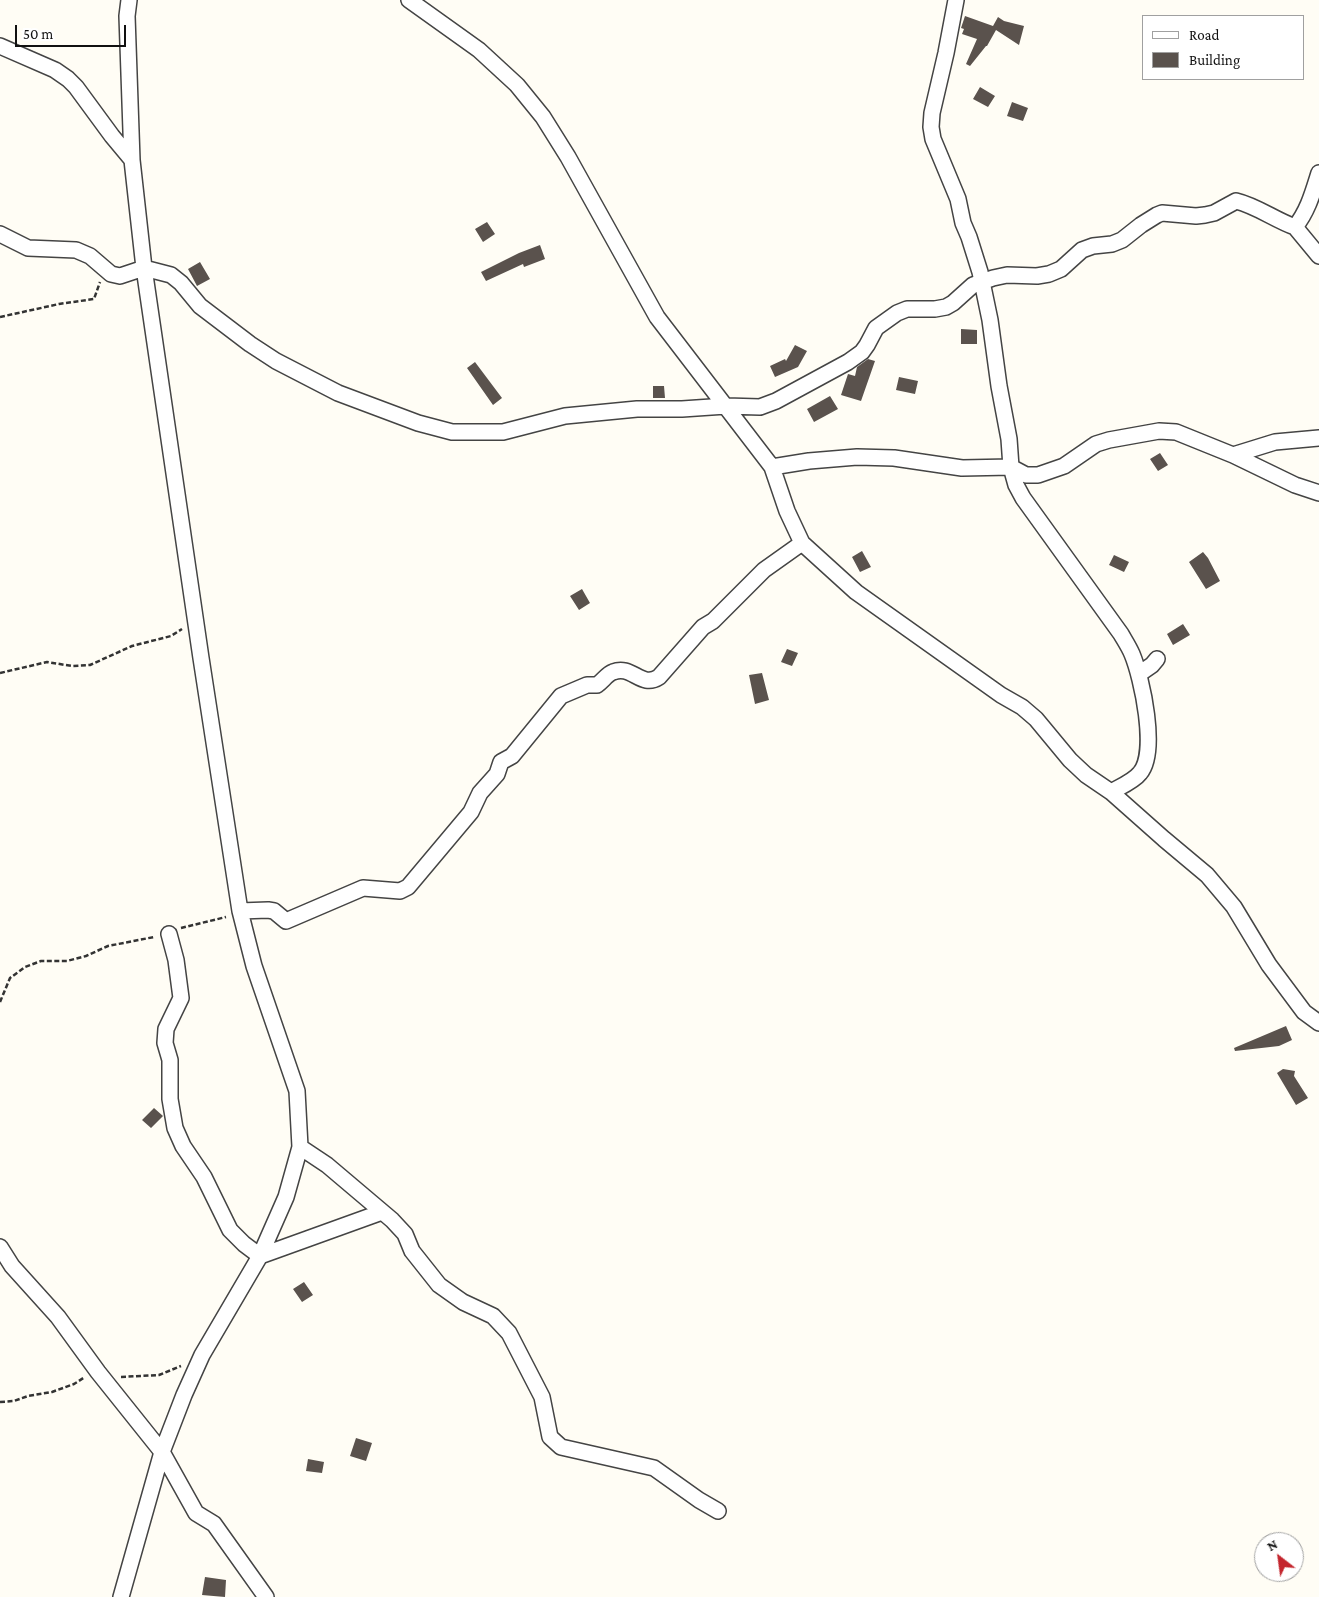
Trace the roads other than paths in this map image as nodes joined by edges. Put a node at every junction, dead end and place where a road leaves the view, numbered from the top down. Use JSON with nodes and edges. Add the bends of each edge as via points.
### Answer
{"nodes":[{"id":1,"x":129,"y":0,"type":"edge"},
{"id":2,"x":409,"y":0,"type":"edge"},
{"id":3,"x":956,"y":0,"type":"edge"},
{"id":4,"x":0,"y":46,"type":"edge"},
{"id":5,"x":132,"y":160,"type":"junction"},
{"id":6,"x":1319,"y":172,"type":"edge"},
{"id":7,"x":1295,"y":228,"type":"junction"},
{"id":8,"x":0,"y":234,"type":"edge"},
{"id":9,"x":1319,"y":256,"type":"edge"},
{"id":10,"x":144,"y":268,"type":"junction"},
{"id":11,"x":982,"y":282,"type":"junction"},
{"id":12,"x":726,"y":406,"type":"junction"},
{"id":13,"x":1319,"y":438,"type":"edge"},
{"id":14,"x":1233,"y":455,"type":"junction"},
{"id":15,"x":772,"y":467,"type":"junction"},
{"id":16,"x":1012,"y":467,"type":"junction"},
{"id":17,"x":1319,"y":493,"type":"edge"},
{"id":18,"x":802,"y":543,"type":"junction"},
{"id":19,"x":1157,"y":659,"type":"dead end"},
{"id":20,"x":1139,"y":674,"type":"junction"},
{"id":21,"x":1111,"y":792,"type":"junction"},
{"id":22,"x":240,"y":911,"type":"junction"},
{"id":23,"x":169,"y":934,"type":"road end"},
{"id":24,"x":1319,"y":1023,"type":"edge"},
{"id":25,"x":300,"y":1147,"type":"junction"},
{"id":26,"x":382,"y":1212,"type":"junction"},
{"id":27,"x":0,"y":1247,"type":"edge"},
{"id":28,"x":260,"y":1256,"type":"junction"},
{"id":29,"x":162,"y":1452,"type":"junction"},
{"id":30,"x":718,"y":1511,"type":"dead end"},
{"id":31,"x":121,"y":1597,"type":"edge"},
{"id":32,"x":266,"y":1597,"type":"edge"}],
"edges":[{"from":1,"to":5,"type":"street"},
{"from":2,"to":12,"type":"street","via":[[479,50],[517,85],[543,117],[657,316]]},
{"from":3,"to":11,"type":"street","via":[[931,127],[958,199]]},
{"from":4,"to":5,"type":"street","via":[[68,79]]},
{"from":5,"to":10,"type":"street"},
{"from":6,"to":7,"type":"street","via":[[1306,211]]},
{"from":7,"to":9,"type":"street"},
{"from":7,"to":11,"type":"street","via":[[1236,201],[1205,215],[1162,213],[1122,240],[1082,250],[1061,269],[1049,274],[1007,275]]},
{"from":8,"to":10,"type":"street","via":[[28,248],[76,250],[90,256],[111,274],[120,276]]},
{"from":10,"to":12,"type":"street","via":[[171,276],[200,306],[250,344],[319,385],[418,423],[452,432],[502,432],[565,416],[637,409]]},
{"from":10,"to":22,"type":"street"},
{"from":11,"to":12,"type":"street","via":[[946,306],[907,309],[898,314],[876,328],[862,352],[848,362],[776,401],[750,408]]},
{"from":11,"to":16,"type":"street"},
{"from":12,"to":15,"type":"street"},
{"from":13,"to":14,"type":"street","via":[[1275,442]]},
{"from":14,"to":16,"type":"street","via":[[1176,432],[1159,431],[1096,444],[1064,466],[1038,476]]},
{"from":14,"to":17,"type":"street"},
{"from":15,"to":16,"type":"street","via":[[857,457],[894,458],[962,468]]},
{"from":15,"to":18,"type":"street","via":[[786,511]]},
{"from":16,"to":20,"type":"street","via":[[1023,498],[1121,634]]},
{"from":18,"to":21,"type":"street","via":[[856,592],[1036,718],[1070,760]]},
{"from":18,"to":22,"type":"street","via":[[764,570],[703,627],[659,677],[646,681],[635,674],[616,671],[597,685],[587,685],[561,696],[509,758],[501,762],[497,774],[480,793],[471,812],[408,887],[400,891],[363,888],[286,921],[274,911]]},
{"from":19,"to":20,"type":"street"},
{"from":20,"to":21,"type":"street","via":[[1148,721],[1149,743],[1145,764],[1140,773]]},
{"from":21,"to":24,"type":"street","via":[[1207,875],[1234,907],[1269,965],[1304,1012]]},
{"from":22,"to":25,"type":"street","via":[[254,966],[297,1091]]},
{"from":23,"to":28,"type":"street","via":[[180,998],[166,1029],[165,1043],[170,1060],[174,1128],[204,1177],[230,1230]]},
{"from":25,"to":26,"type":"street","via":[[327,1165]]},
{"from":25,"to":28,"type":"street","via":[[286,1197]]},
{"from":26,"to":28,"type":"street"},
{"from":26,"to":30,"type":"street","via":[[402,1230],[412,1251],[439,1285],[493,1316],[509,1333],[542,1397],[550,1437],[555,1442],[561,1447],[654,1468]]},
{"from":27,"to":29,"type":"street"},
{"from":28,"to":29,"type":"street","via":[[202,1355]]},
{"from":29,"to":31,"type":"street"},
{"from":29,"to":32,"type":"street","via":[[196,1513],[214,1524]]}]}
